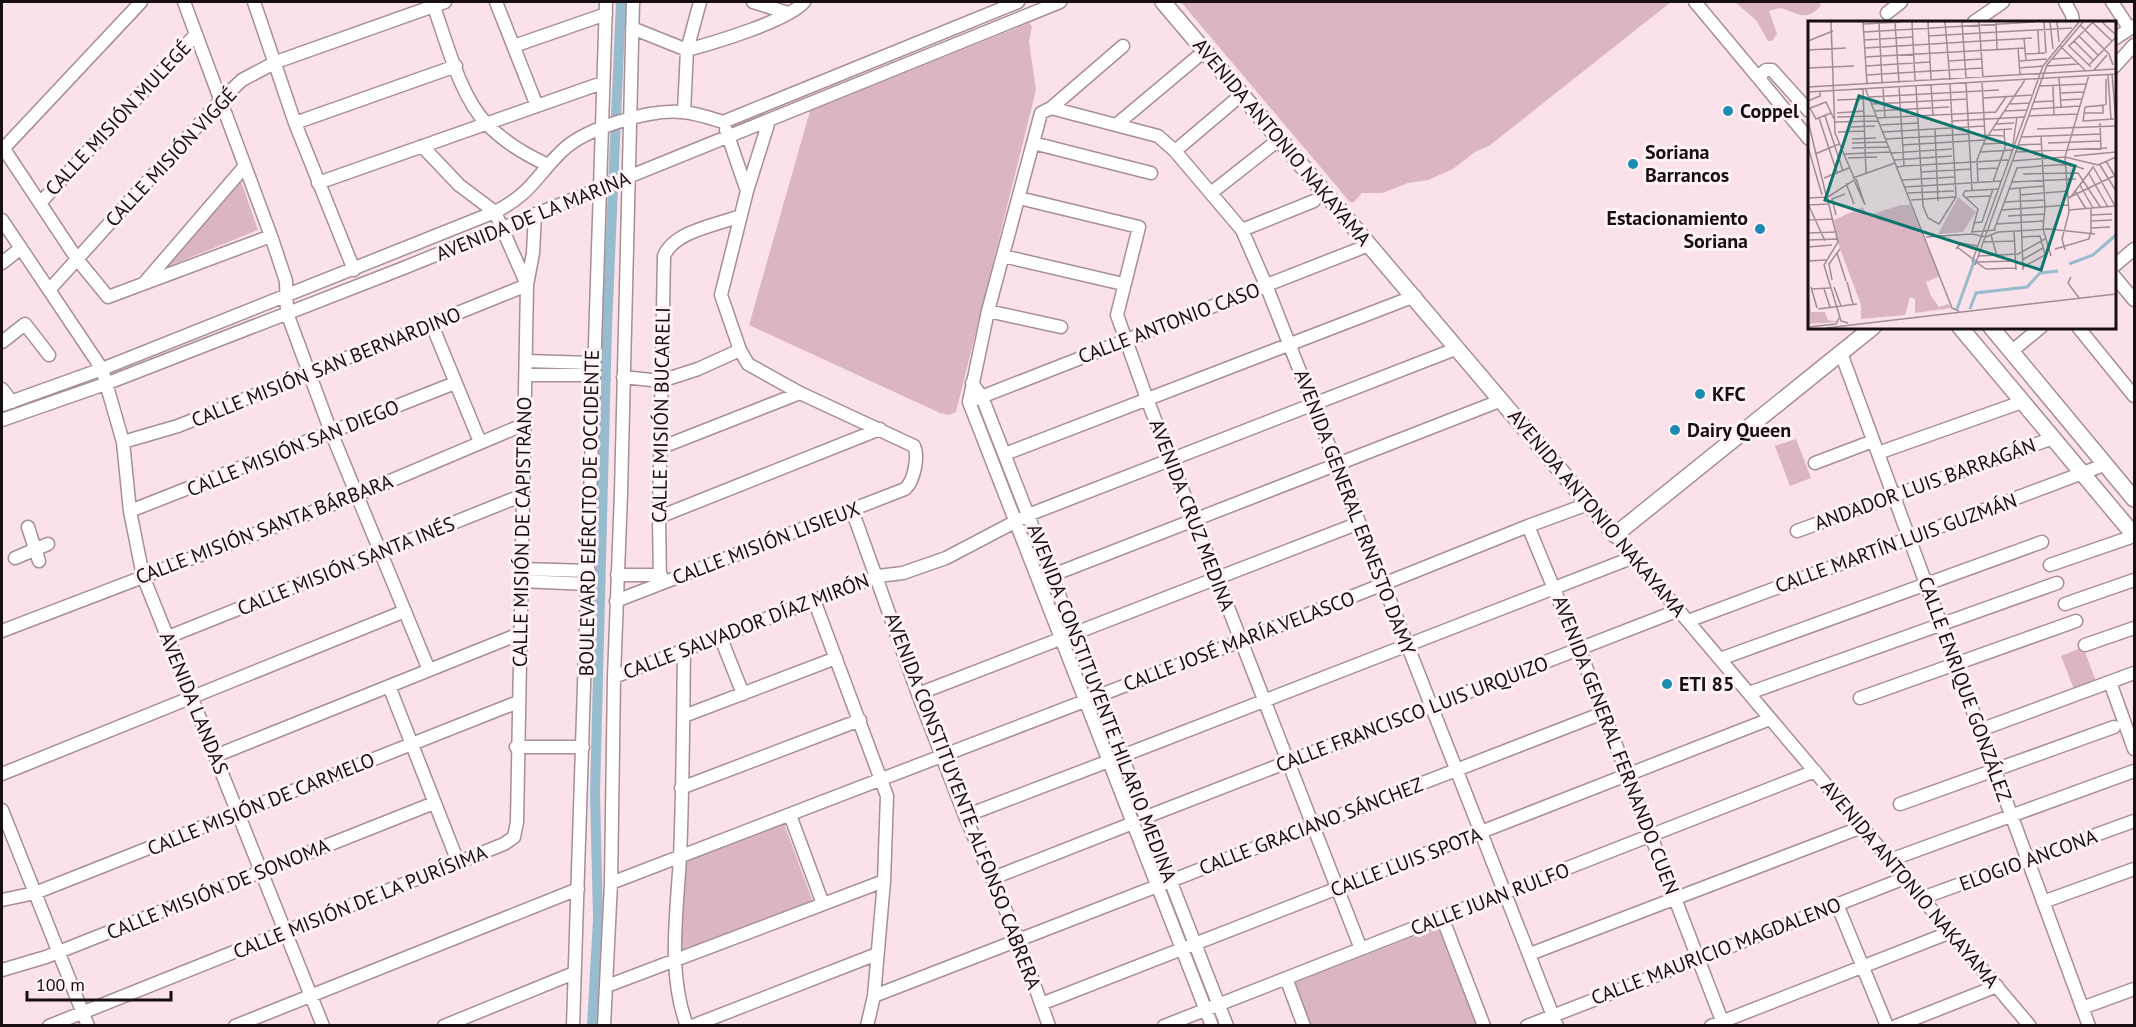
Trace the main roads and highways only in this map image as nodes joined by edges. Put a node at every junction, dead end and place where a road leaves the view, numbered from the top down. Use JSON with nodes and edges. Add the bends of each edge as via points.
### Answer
{"nodes":[{"id":1,"x":1162,"y":2,"type":"edge"},
{"id":2,"x":1872,"y":328,"type":"edge"},
{"id":3,"x":1961,"y":328,"type":"edge"},
{"id":4,"x":1992,"y":328,"type":"edge"},
{"id":5,"x":2134,"y":499,"type":"edge"},
{"id":6,"x":2134,"y":535,"type":"edge"}],
"edges":[{"from":1,"to":2,"type":"main road","name":"AVENIDA ANTONIO NAKAYAMA","via":[[1615,535]]},
{"from":3,"to":6,"type":"main road"},
{"from":4,"to":5,"type":"main road"}]}
